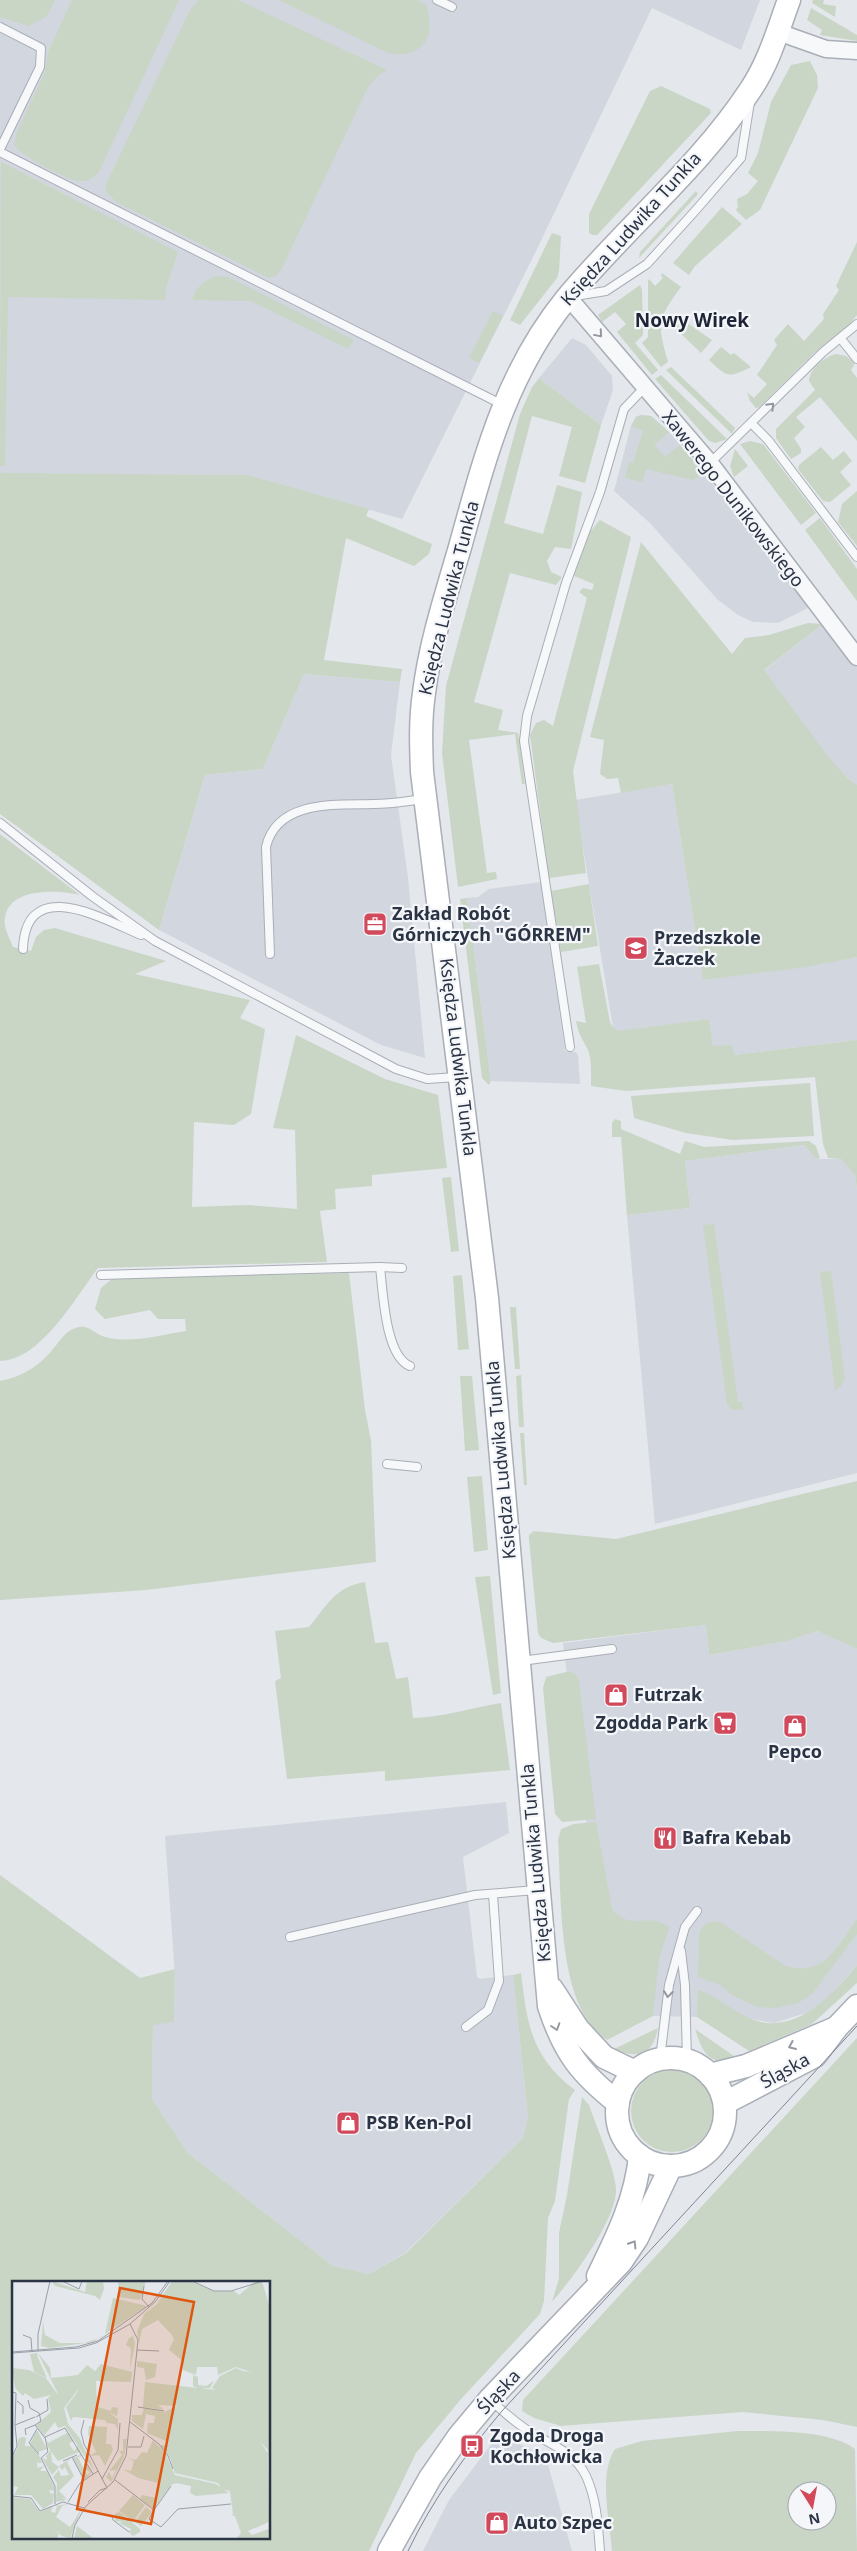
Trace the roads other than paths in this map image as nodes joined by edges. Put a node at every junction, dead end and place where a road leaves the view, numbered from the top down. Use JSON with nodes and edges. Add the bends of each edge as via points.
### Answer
{"nodes":[{"id":1,"x":437,"y":0,"type":"edge"},
{"id":2,"x":789,"y":0,"type":"edge"},
{"id":3,"x":452,"y":7,"type":"dead end"},
{"id":4,"x":0,"y":27,"type":"edge"},
{"id":5,"x":778,"y":32,"type":"junction"},
{"id":6,"x":857,"y":51,"type":"edge"},
{"id":7,"x":752,"y":88,"type":"junction"},
{"id":8,"x":0,"y":151,"type":"edge"},
{"id":9,"x":568,"y":297,"type":"junction"},
{"id":10,"x":857,"y":324,"type":"edge"},
{"id":11,"x":841,"y":339,"type":"junction"},
{"id":12,"x":857,"y":359,"type":"edge"},
{"id":13,"x":644,"y":388,"type":"junction"},
{"id":14,"x":503,"y":405,"type":"junction"},
{"id":15,"x":752,"y":424,"type":"junction"},
{"id":16,"x":710,"y":463,"type":"junction"},
{"id":17,"x":857,"y":557,"type":"edge"},
{"id":18,"x":857,"y":658,"type":"edge"},
{"id":19,"x":425,"y":799,"type":"junction"},
{"id":20,"x":0,"y":823,"type":"edge"},
{"id":21,"x":155,"y":941,"type":"junction"},
{"id":22,"x":23,"y":949,"type":"dead end"},
{"id":23,"x":270,"y":954,"type":"dead end"},
{"id":24,"x":570,"y":1047,"type":"dead end"},
{"id":25,"x":461,"y":1077,"type":"junction"},
{"id":26,"x":380,"y":1267,"type":"junction"},
{"id":27,"x":402,"y":1268,"type":"dead end"},
{"id":28,"x":101,"y":1275,"type":"dead end"},
{"id":29,"x":410,"y":1366,"type":"dead end"},
{"id":30,"x":387,"y":1464,"type":"dead end"},
{"id":31,"x":417,"y":1467,"type":"dead end"},
{"id":32,"x":612,"y":1648,"type":"dead end"},
{"id":33,"x":519,"y":1661,"type":"junction"},
{"id":34,"x":539,"y":1890,"type":"junction"},
{"id":35,"x":493,"y":1894,"type":"junction"},
{"id":36,"x":697,"y":1911,"type":"dead end"},
{"id":37,"x":290,"y":1937,"type":"dead end"},
{"id":38,"x":681,"y":1946,"type":"junction"},
{"id":39,"x":546,"y":1980,"type":"junction"},
{"id":40,"x":857,"y":2006,"type":"edge"},
{"id":41,"x":466,"y":2026,"type":"dead end"},
{"id":42,"x":837,"y":2027,"type":"junction"},
{"id":43,"x":660,"y":2060,"type":"junction"},
{"id":44,"x":687,"y":2060,"type":"junction"},
{"id":45,"x":635,"y":2072,"type":"junction"},
{"id":46,"x":710,"y":2075,"type":"junction"},
{"id":47,"x":618,"y":2103,"type":"junction"},
{"id":48,"x":725,"y":2103,"type":"junction"},
{"id":49,"x":640,"y":2156,"type":"junction"},
{"id":50,"x":671,"y":2166,"type":"junction"},
{"id":51,"x":590,"y":2293,"type":"junction"},
{"id":52,"x":490,"y":2399,"type":"junction"},
{"id":53,"x":389,"y":2551,"type":"edge"},
{"id":54,"x":600,"y":2551,"type":"edge"}],
"edges":[{"from":1,"to":3,"type":"lane"},
{"from":2,"to":5,"type":"street","name":"Księdza Ludwika Tunkla"},
{"from":4,"to":8,"type":"lane","via":[[41,48],[42,58]]},
{"from":5,"to":6,"type":"street","via":[[826,49]]},
{"from":5,"to":7,"type":"street","name":"Księdza Ludwika Tunkla"},
{"from":7,"to":9,"type":"street","name":"Księdza Ludwika Tunkla","via":[[702,151]]},
{"from":7,"to":9,"type":"lane","via":[[741,158],[695,211],[647,264],[606,291]]},
{"from":8,"to":14,"type":"lane"},
{"from":9,"to":13,"type":"street","name":"Xawerego Dunikowskiego","one_way":true},
{"from":9,"to":14,"type":"street","name":"Księdza Ludwika Tunkla","via":[[540,334]]},
{"from":10,"to":11,"type":"lane"},
{"from":11,"to":12,"type":"lane"},
{"from":15,"to":11,"type":"lane","one_way":true,"via":[[823,352]]},
{"from":13,"to":16,"type":"street","name":"Xawerego Dunikowskiego"},
{"from":13,"to":24,"type":"lane","via":[[624,409],[600,492],[566,583],[527,716],[524,741]]},
{"from":14,"to":19,"type":"street","name":"Księdza Ludwika Tunkla","via":[[482,468],[427,672],[420,737]]},
{"from":15,"to":16,"type":"lane"},
{"from":15,"to":17,"type":"lane","via":[[768,440]]},
{"from":16,"to":18,"type":"street","name":"Xawerego Dunikowskiego"},
{"from":19,"to":23,"type":"lane","via":[[330,804],[305,809],[276,825],[266,847]]},
{"from":19,"to":25,"type":"street","name":"Księdza Ludwika Tunkla"},
{"from":20,"to":21,"type":"lane"},
{"from":21,"to":22,"type":"lane","via":[[76,908],[57,906],[39,911],[29,921],[24,931]]},
{"from":21,"to":25,"type":"lane","via":[[396,1069],[427,1079]]},
{"from":25,"to":33,"type":"street","name":"Księdza Ludwika Tunkla","via":[[488,1312]]},
{"from":26,"to":27,"type":"lane"},
{"from":26,"to":28,"type":"lane"},
{"from":26,"to":29,"type":"lane","via":[[396,1355]]},
{"from":30,"to":31,"type":"lane"},
{"from":32,"to":33,"type":"lane"},
{"from":33,"to":34,"type":"street","name":"Księdza Ludwika Tunkla"},
{"from":34,"to":35,"type":"lane"},
{"from":34,"to":39,"type":"street","name":"Księdza Ludwika Tunkla"},
{"from":35,"to":37,"type":"lane","via":[[475,1895]]},
{"from":35,"to":41,"type":"lane","via":[[499,1980],[488,2010]]},
{"from":36,"to":38,"type":"lane","via":[[685,1926]]},
{"from":38,"to":43,"type":"lane","one_way":true,"via":[[669,1985]]},
{"from":38,"to":44,"type":"lane"},
{"from":39,"to":45,"type":"street","name":"Księdza Ludwika Tunkla","via":[[578,2030],[604,2057]]},
{"from":39,"to":47,"type":"street","name":"Księdza Ludwika Tunkla","one_way":true,"via":[[549,2006],[559,2036],[576,2063]]},
{"from":40,"to":42,"type":"street","name":"Śląska"},
{"from":42,"to":46,"type":"street","name":"Śląska","one_way":true,"via":[[746,2066]]},
{"from":42,"to":48,"type":"street","name":"Śląska","via":[[815,2056]]},
{"from":43,"to":44,"type":"street"},
{"from":43,"to":45,"type":"street"},
{"from":44,"to":46,"type":"street"},
{"from":45,"to":47,"type":"street","via":[[622,2090]]},
{"from":46,"to":48,"type":"street","via":[[720,2088]]},
{"from":47,"to":49,"type":"street","via":[[619,2125],[624,2137]]},
{"from":48,"to":50,"type":"street","via":[[723,2126],[713,2147],[687,2164]]},
{"from":49,"to":50,"type":"street"},
{"from":49,"to":51,"type":"street","name":"Śląska","via":[[638,2178],[624,2221]]},
{"from":51,"to":50,"type":"street","name":"Śląska","one_way":true,"via":[[622,2262]]},
{"from":51,"to":52,"type":"street","name":"Śląska"},
{"from":52,"to":53,"type":"street","name":"Śląska","via":[[430,2478]]},
{"from":52,"to":54,"type":"lane","via":[[508,2417],[579,2464],[591,2488]]}]}
